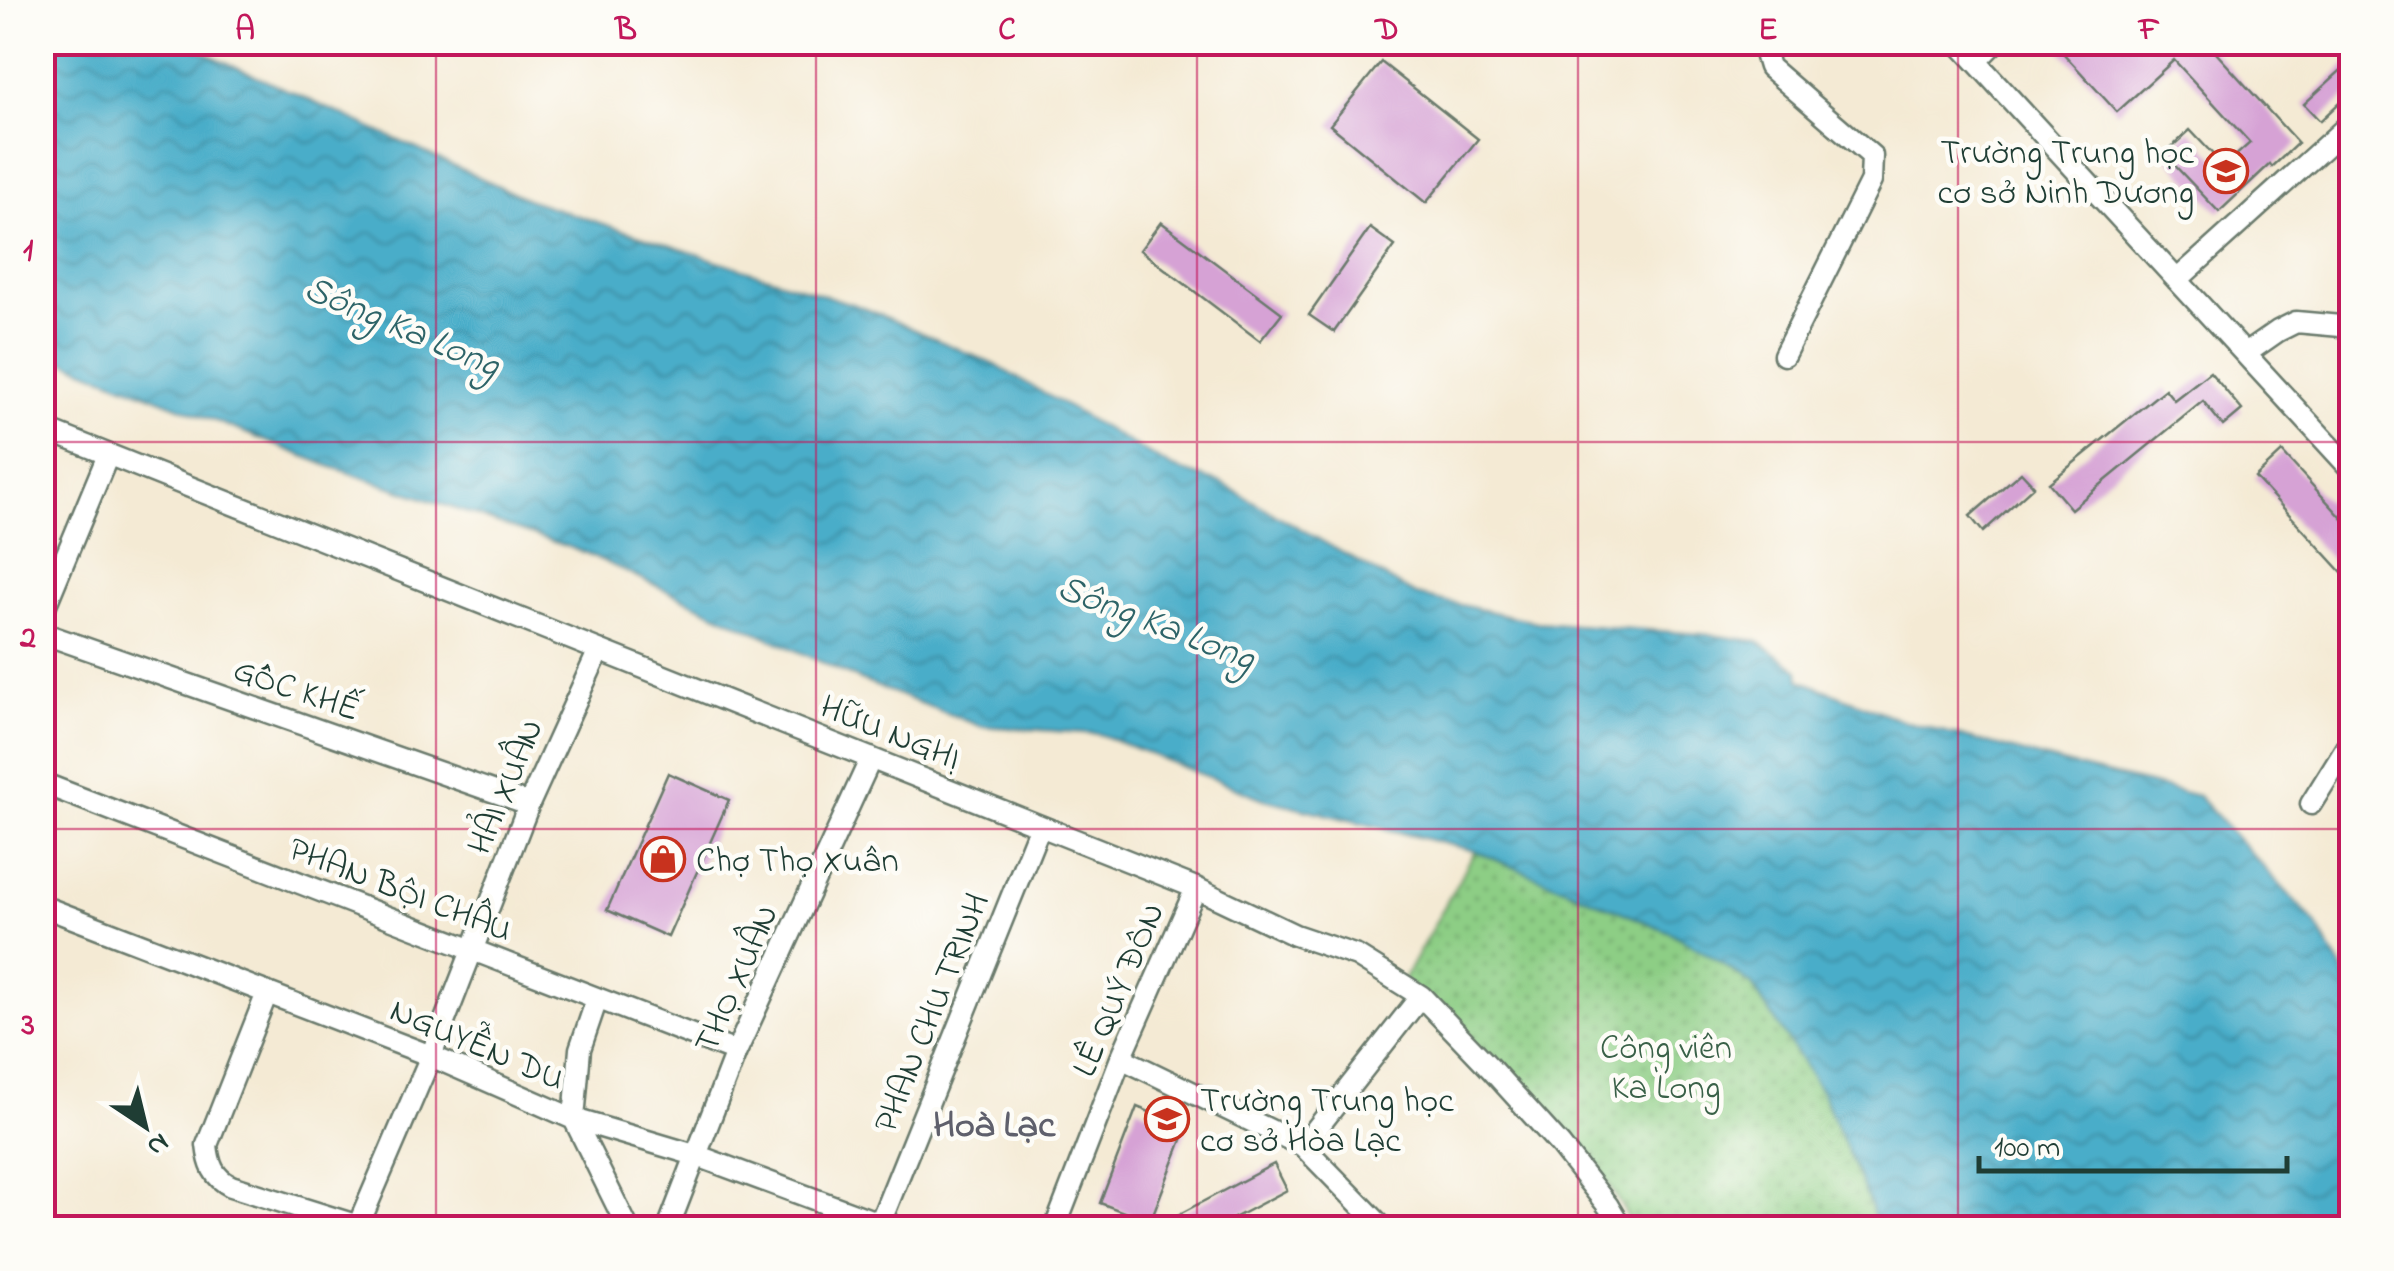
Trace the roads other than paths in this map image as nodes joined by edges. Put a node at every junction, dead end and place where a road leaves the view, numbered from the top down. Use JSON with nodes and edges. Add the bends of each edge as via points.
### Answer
{"nodes":[{"id":1,"x":1774,"y":42,"type":"edge"},
{"id":2,"x":1958,"y":42,"type":"edge"},
{"id":3,"x":1995,"y":42,"type":"edge"},
{"id":4,"x":1976,"y":61,"type":"junction"},
{"id":5,"x":2352,"y":122,"type":"edge"},
{"id":6,"x":2177,"y":280,"type":"junction"},
{"id":7,"x":2352,"y":327,"type":"edge"},
{"id":8,"x":2245,"y":354,"type":"junction"},
{"id":9,"x":1784,"y":355,"type":"dead end"},
{"id":10,"x":42,"y":428,"type":"edge"},
{"id":11,"x":108,"y":455,"type":"junction"},
{"id":12,"x":2352,"y":470,"type":"edge"},
{"id":13,"x":42,"y":614,"type":"edge"},
{"id":14,"x":42,"y":633,"type":"edge"},
{"id":15,"x":599,"y":650,"type":"junction"},
{"id":16,"x":2352,"y":738,"type":"edge"},
{"id":17,"x":872,"y":758,"type":"junction"},
{"id":18,"x":42,"y":783,"type":"edge"},
{"id":19,"x":529,"y":804,"type":"junction"},
{"id":20,"x":2311,"y":804,"type":"dead end"},
{"id":21,"x":1040,"y":826,"type":"junction"},
{"id":22,"x":1196,"y":888,"type":"junction"},
{"id":23,"x":42,"y":906,"type":"edge"},
{"id":24,"x":473,"y":951,"type":"junction"},
{"id":25,"x":267,"y":993,"type":"junction"},
{"id":26,"x":1421,"y":996,"type":"junction"},
{"id":27,"x":596,"y":998,"type":"junction"},
{"id":28,"x":736,"y":1052,"type":"junction"},
{"id":29,"x":430,"y":1056,"type":"junction"},
{"id":30,"x":1121,"y":1058,"type":"junction"},
{"id":31,"x":574,"y":1119,"type":"junction"},
{"id":32,"x":1303,"y":1146,"type":"junction"},
{"id":33,"x":698,"y":1156,"type":"junction"},
{"id":34,"x":886,"y":1226,"type":"edge"},
{"id":35,"x":362,"y":1227,"type":"edge"},
{"id":36,"x":628,"y":1228,"type":"edge"},
{"id":37,"x":668,"y":1228,"type":"edge"},
{"id":38,"x":1055,"y":1228,"type":"edge"},
{"id":39,"x":1383,"y":1228,"type":"edge"},
{"id":40,"x":1621,"y":1228,"type":"edge"}],
"edges":[{"from":1,"to":9,"type":"street","via":[[1769,67],[1872,156],[1871,181]]},
{"from":2,"to":4,"type":"street"},
{"from":3,"to":4,"type":"street"},
{"from":4,"to":6,"type":"street"},
{"from":5,"to":6,"type":"street"},
{"from":6,"to":8,"type":"street"},
{"from":7,"to":8,"type":"street","via":[[2296,322]]},
{"from":8,"to":12,"type":"street"},
{"from":10,"to":11,"type":"street","name":"HỮU NGHỊ"},
{"from":11,"to":13,"type":"street"},
{"from":11,"to":15,"type":"street","name":"HỮU NGHỊ"},
{"from":14,"to":19,"type":"street","name":"GỐC KHẾ"},
{"from":15,"to":17,"type":"street","name":"HỮU NGHỊ"},
{"from":15,"to":19,"type":"street","name":"HẢI XUÂN"},
{"from":16,"to":20,"type":"street"},
{"from":17,"to":21,"type":"street","name":"HỮU NGHỊ"},
{"from":17,"to":28,"type":"street","name":"THỌ XUÂN"},
{"from":18,"to":24,"type":"street","name":"PHAN BỘI CHÂU"},
{"from":19,"to":24,"type":"street","name":"HẢI XUÂN"},
{"from":21,"to":22,"type":"street","name":"HỮU NGHỊ"},
{"from":21,"to":34,"type":"street","name":"PHAN CHU TRINH"},
{"from":22,"to":26,"type":"street","name":"HỮU NGHỊ","via":[[1294,935],[1357,956]]},
{"from":22,"to":30,"type":"street","name":"LÊ QUÝ ĐÔN"},
{"from":23,"to":25,"type":"street","name":"NGUYỄN DU"},
{"from":24,"to":27,"type":"street","name":"PHAN BỘI CHÂU"},
{"from":24,"to":29,"type":"street","name":"HẢI XUÂN"},
{"from":25,"to":29,"type":"street","name":"NGUYỄN DU"},
{"from":25,"to":35,"type":"street","via":[[206,1145],[210,1166],[231,1186]]},
{"from":26,"to":32,"type":"street"},
{"from":26,"to":40,"type":"street","name":"HỮU NGHỊ","via":[[1560,1145]]},
{"from":27,"to":28,"type":"street","name":"PHAN BỘI CHÂU"},
{"from":27,"to":31,"type":"street","via":[[580,1049]]},
{"from":28,"to":33,"type":"street","name":"THỌ XUÂN"},
{"from":29,"to":31,"type":"street","name":"NGUYỄN DU"},
{"from":29,"to":35,"type":"street","name":"HẢI XUÂN"},
{"from":30,"to":32,"type":"street"},
{"from":30,"to":38,"type":"street","name":"LÊ QUÝ ĐÔN"},
{"from":31,"to":33,"type":"street","name":"NGUYỄN DU"},
{"from":31,"to":36,"type":"street"},
{"from":32,"to":39,"type":"street"},
{"from":33,"to":34,"type":"street","name":"NGUYỄN DU"},
{"from":33,"to":37,"type":"street","name":"THỌ XUÂN"}]}
